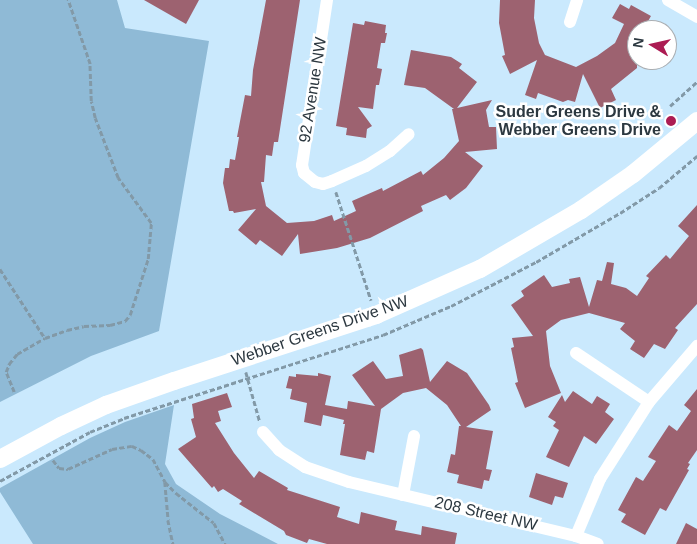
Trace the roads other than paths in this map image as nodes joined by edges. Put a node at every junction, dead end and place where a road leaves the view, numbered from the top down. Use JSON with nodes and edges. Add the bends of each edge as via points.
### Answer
{"nodes":[{"id":1,"x":326,"y":0,"type":"edge"},
{"id":2,"x":577,"y":0,"type":"edge"},
{"id":3,"x":668,"y":0,"type":"edge"},
{"id":4,"x":697,"y":18,"type":"edge"},
{"id":5,"x":570,"y":22,"type":"dead end"},
{"id":6,"x":697,"y":121,"type":"edge"},
{"id":7,"x":409,"y":134,"type":"dead end"},
{"id":8,"x":697,"y":346,"type":"edge"},
{"id":9,"x":576,"y":353,"type":"dead end"},
{"id":10,"x":649,"y":402,"type":"junction"},
{"id":11,"x":263,"y":432,"type":"road end"},
{"id":12,"x":414,"y":436,"type":"dead end"},
{"id":13,"x":0,"y":459,"type":"edge"},
{"id":14,"x":403,"y":495,"type":"junction"},
{"id":15,"x":576,"y":536,"type":"junction"},
{"id":16,"x":598,"y":544,"type":"edge"}],
"edges":[{"from":1,"to":7,"type":"street","name":"92 Avenue NW","via":[[302,165],[308,178],[323,184],[332,181],[366,166]]},
{"from":2,"to":5,"type":"street"},
{"from":3,"to":4,"type":"street"},
{"from":6,"to":13,"type":"main road","name":"Webber Greens Drive NW","via":[[601,197],[501,258],[376,315],[106,405]]},
{"from":8,"to":10,"type":"street"},
{"from":9,"to":10,"type":"street"},
{"from":10,"to":15,"type":"street","via":[[600,479]]},
{"from":11,"to":14,"type":"street","name":"208 Street NW","via":[[279,450],[305,467]]},
{"from":12,"to":14,"type":"street"},
{"from":14,"to":15,"type":"street","name":"208 Street NW"},
{"from":15,"to":16,"type":"street","name":"208 Street NW"}]}
